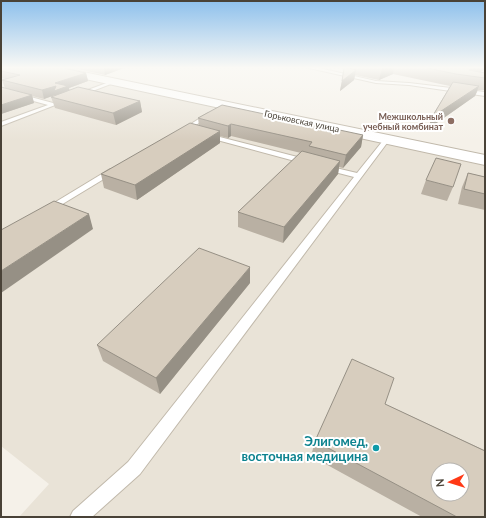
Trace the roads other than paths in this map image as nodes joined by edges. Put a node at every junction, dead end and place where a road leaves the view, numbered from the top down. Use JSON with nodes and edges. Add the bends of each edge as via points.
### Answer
{"nodes":[{"id":1,"x":9,"y":92,"type":"edge"},
{"id":2,"x":85,"y":92,"type":"edge"},
{"id":3,"x":163,"y":92,"type":"edge"},
{"id":4,"x":471,"y":92,"type":"edge"},
{"id":5,"x":485,"y":94,"type":"edge"},
{"id":6,"x":52,"y":104,"type":"junction"},
{"id":7,"x":225,"y":105,"type":"junction"},
{"id":8,"x":1,"y":124,"type":"edge"},
{"id":9,"x":184,"y":132,"type":"edge"},
{"id":10,"x":199,"y":134,"type":"edge"},
{"id":11,"x":387,"y":139,"type":"junction"},
{"id":12,"x":485,"y":160,"type":"edge"},
{"id":13,"x":313,"y":164,"type":"edge"},
{"id":14,"x":123,"y":166,"type":"edge"},
{"id":15,"x":321,"y":166,"type":"edge"},
{"id":16,"x":359,"y":176,"type":"junction"},
{"id":17,"x":42,"y":213,"type":"edge"},
{"id":18,"x":78,"y":517,"type":"edge"}],
"edges":[{"from":1,"to":6,"type":"lane"},
{"from":2,"to":6,"type":"lane"},
{"from":3,"to":7,"type":"street","name":"Горьковская улица"},
{"from":4,"to":5,"type":"lane"},
{"from":6,"to":8,"type":"lane"},
{"from":7,"to":9,"type":"lane"},
{"from":7,"to":11,"type":"street","name":"Горьковская улица"},
{"from":10,"to":13,"type":"lane"},
{"from":11,"to":12,"type":"street","name":"Горьковская улица"},
{"from":11,"to":16,"type":"lane"},
{"from":14,"to":17,"type":"lane"},
{"from":15,"to":16,"type":"lane"},
{"from":16,"to":18,"type":"lane","via":[[134,468]]}]}
